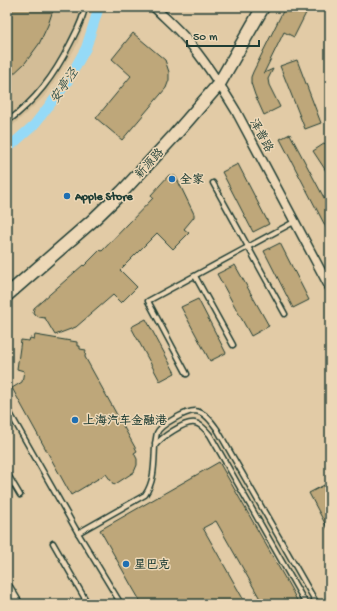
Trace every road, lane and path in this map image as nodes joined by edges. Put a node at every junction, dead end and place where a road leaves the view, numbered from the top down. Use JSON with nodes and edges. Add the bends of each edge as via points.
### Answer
{"nodes":[{"id":1,"x":85,"y":7,"type":"edge"},
{"id":2,"x":154,"y":7,"type":"edge"},
{"id":3,"x":262,"y":7,"type":"edge"},
{"id":4,"x":219,"y":84,"type":"junction"},
{"id":5,"x":7,"y":122,"type":"edge"},
{"id":6,"x":213,"y":183,"type":"dead end"},
{"id":7,"x":294,"y":222,"type":"junction"},
{"id":8,"x":248,"y":247,"type":"junction"},
{"id":9,"x":195,"y":276,"type":"junction"},
{"id":10,"x":330,"y":288,"type":"edge"},
{"id":11,"x":7,"y":295,"type":"edge"},
{"id":12,"x":285,"y":314,"type":"dead end"},
{"id":13,"x":233,"y":345,"type":"dead end"},
{"id":14,"x":187,"y":374,"type":"dead end"},
{"id":15,"x":7,"y":408,"type":"edge"},
{"id":16,"x":8,"y":414,"type":"edge"},
{"id":17,"x":155,"y":446,"type":"junction"},
{"id":18,"x":7,"y":473,"type":"edge"},
{"id":19,"x":20,"y":495,"type":"dead end"},
{"id":20,"x":78,"y":533,"type":"junction"},
{"id":21,"x":53,"y":543,"type":"dead end"},
{"id":22,"x":7,"y":589,"type":"edge"},
{"id":23,"x":16,"y":604,"type":"edge"},
{"id":24,"x":88,"y":604,"type":"edge"},
{"id":25,"x":121,"y":604,"type":"edge"},
{"id":26,"x":306,"y":604,"type":"edge"},
{"id":27,"x":317,"y":604,"type":"edge"}],
"edges":[{"from":1,"to":5,"type":"lane","via":[[76,33],[58,68],[22,111]]},
{"from":2,"to":4,"type":"street","name":"泽普路","via":[[186,38]]},
{"from":3,"to":4,"type":"street","name":"新源路"},
{"from":4,"to":7,"type":"street","name":"泽普路","via":[[236,111]]},
{"from":4,"to":11,"type":"street","name":"新源路","via":[[174,138],[122,192]]},
{"from":6,"to":8,"type":"lane"},
{"from":7,"to":8,"type":"lane"},
{"from":7,"to":10,"type":"street","name":"泽普路"},
{"from":8,"to":9,"type":"lane"},
{"from":8,"to":12,"type":"lane"},
{"from":9,"to":13,"type":"lane"},
{"from":9,"to":14,"type":"lane","via":[[148,301]]},
{"from":15,"to":16,"type":"lane"},
{"from":16,"to":20,"type":"lane"},
{"from":17,"to":20,"type":"lane","via":[[153,477],[145,495]]},
{"from":17,"to":26,"type":"lane","via":[[162,438],[187,424],[194,422],[206,430]]},
{"from":17,"to":27,"type":"lane","via":[[157,432],[186,413],[195,411],[211,420]]},
{"from":18,"to":19,"type":"lane"},
{"from":20,"to":25,"type":"lane"},
{"from":21,"to":24,"type":"lane"},
{"from":22,"to":23,"type":"street"}]}
